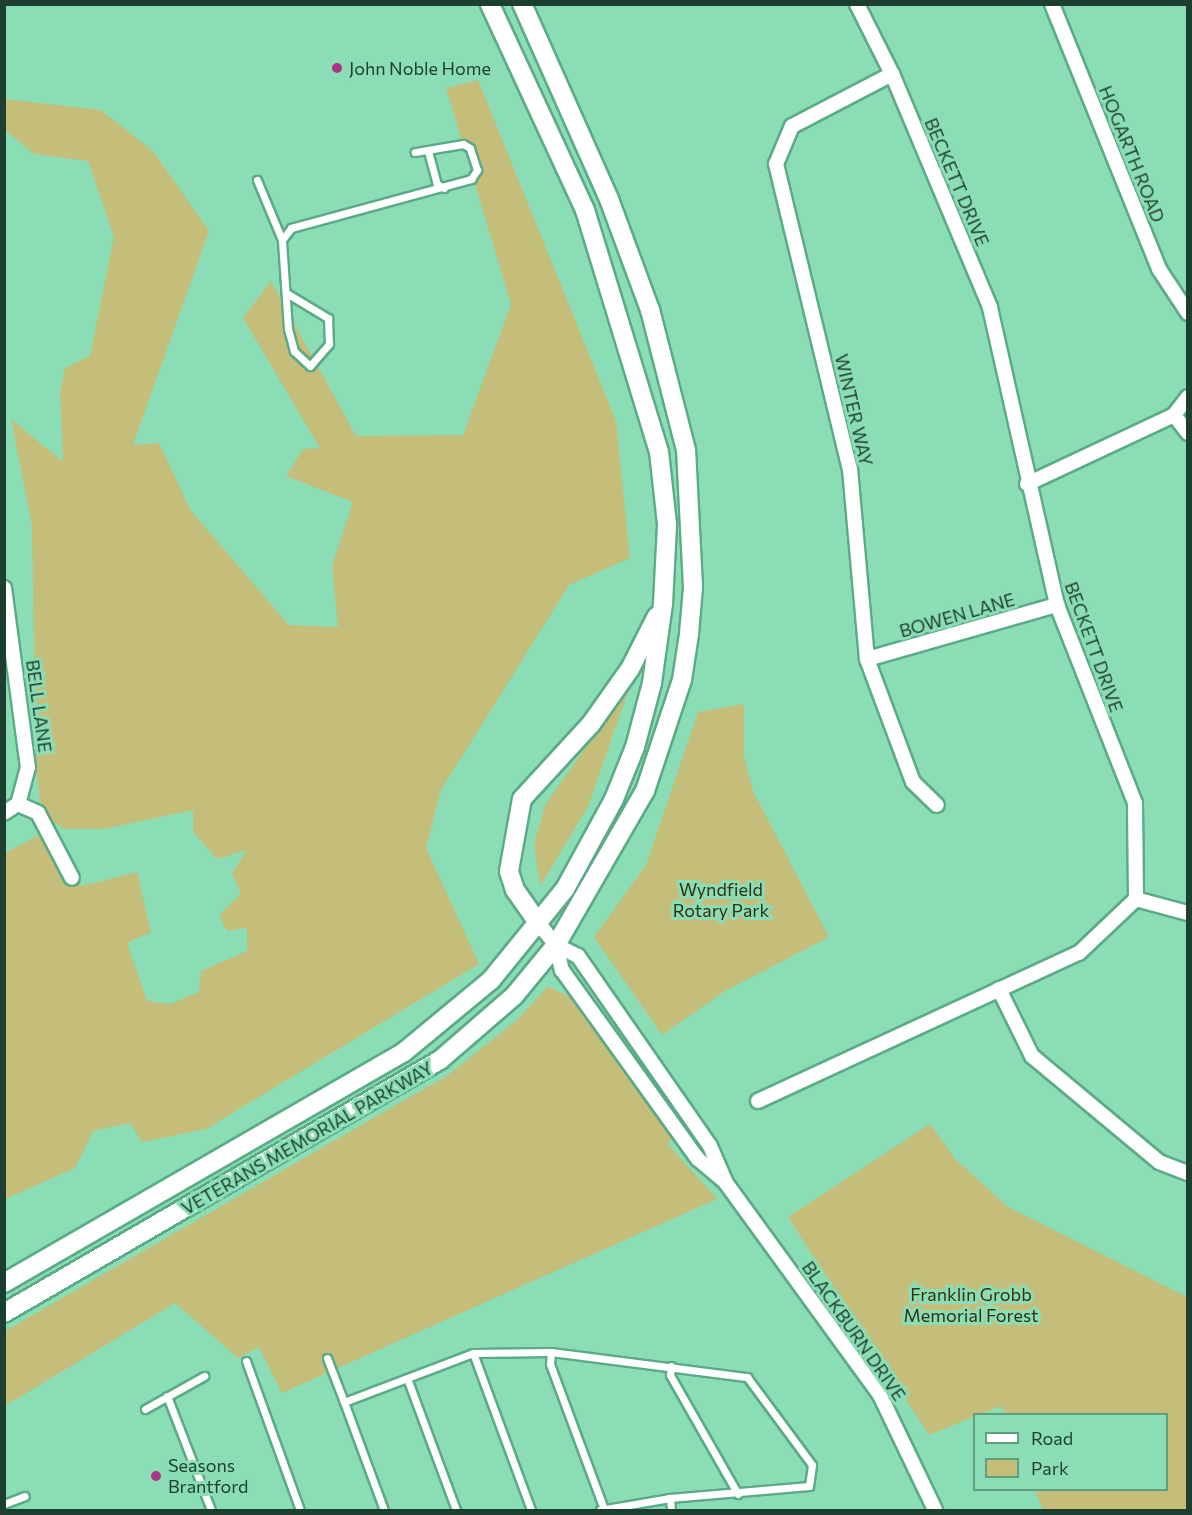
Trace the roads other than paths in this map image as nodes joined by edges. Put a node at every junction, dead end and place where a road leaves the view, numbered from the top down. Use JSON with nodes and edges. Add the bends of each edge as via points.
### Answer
{"nodes":[{"id":1,"x":490,"y":4,"type":"edge"},
{"id":2,"x":522,"y":4,"type":"edge"},
{"id":3,"x":857,"y":4,"type":"edge"},
{"id":4,"x":1052,"y":4,"type":"edge"},
{"id":5,"x":892,"y":74,"type":"junction"},
{"id":6,"x":428,"y":151,"type":"junction"},
{"id":7,"x":415,"y":152,"type":"dead end"},
{"id":8,"x":257,"y":180,"type":"dead end"},
{"id":9,"x":444,"y":188,"type":"junction"},
{"id":10,"x":282,"y":240,"type":"junction"},
{"id":11,"x":288,"y":294,"type":"junction"},
{"id":12,"x":1188,"y":314,"type":"edge"},
{"id":13,"x":1188,"y":397,"type":"edge"},
{"id":14,"x":1174,"y":416,"type":"junction"},
{"id":15,"x":1188,"y":433,"type":"edge"},
{"id":16,"x":1027,"y":484,"type":"junction"},
{"id":17,"x":4,"y":588,"type":"edge"},
{"id":18,"x":663,"y":604,"type":"junction"},
{"id":19,"x":1057,"y":605,"type":"junction"},
{"id":20,"x":7,"y":625,"type":"edge"},
{"id":21,"x":867,"y":659,"type":"junction"},
{"id":22,"x":18,"y":804,"type":"junction"},
{"id":23,"x":937,"y":805,"type":"dead end"},
{"id":24,"x":4,"y":813,"type":"edge"},
{"id":25,"x":72,"y":878,"type":"dead end"},
{"id":26,"x":1136,"y":899,"type":"junction"},
{"id":27,"x":1188,"y":913,"type":"edge"},
{"id":28,"x":539,"y":924,"type":"junction"},
{"id":29,"x":556,"y":945,"type":"junction"},
{"id":30,"x":999,"y":989,"type":"junction"},
{"id":31,"x":758,"y":1101,"type":"dead end"},
{"id":32,"x":1188,"y":1173,"type":"edge"},
{"id":33,"x":726,"y":1183,"type":"junction"},
{"id":34,"x":4,"y":1283,"type":"edge"},
{"id":35,"x":4,"y":1313,"type":"edge"},
{"id":36,"x":551,"y":1352,"type":"junction"},
{"id":37,"x":473,"y":1353,"type":"junction"},
{"id":38,"x":327,"y":1358,"type":"dead end"},
{"id":39,"x":246,"y":1361,"type":"dead end"},
{"id":40,"x":671,"y":1366,"type":"junction"},
{"id":41,"x":204,"y":1376,"type":"dead end"},
{"id":42,"x":407,"y":1378,"type":"junction"},
{"id":43,"x":167,"y":1396,"type":"junction"},
{"id":44,"x":344,"y":1402,"type":"junction"},
{"id":45,"x":145,"y":1409,"type":"dead end"},
{"id":46,"x":738,"y":1494,"type":"junction"},
{"id":47,"x":25,"y":1496,"type":"dead end"},
{"id":48,"x":670,"y":1498,"type":"junction"},
{"id":49,"x":4,"y":1504,"type":"edge"},
{"id":50,"x":212,"y":1510,"type":"edge"},
{"id":51,"x":300,"y":1510,"type":"edge"},
{"id":52,"x":384,"y":1510,"type":"edge"},
{"id":53,"x":456,"y":1510,"type":"edge"},
{"id":54,"x":531,"y":1510,"type":"edge"},
{"id":55,"x":602,"y":1510,"type":"edge"},
{"id":56,"x":671,"y":1510,"type":"edge"},
{"id":57,"x":935,"y":1510,"type":"edge"}],
"edges":[{"from":1,"to":18,"type":"main road","name":"VETERANS MEMORIAL PARKWAY","via":[[585,210],[638,378],[664,491]]},
{"from":2,"to":29,"type":"main road","name":"VETERANS MEMORIAL PARKWAY","via":[[572,106],[650,310],[678,409],[692,523],[689,634],[682,680],[663,742],[631,820]]},
{"from":3,"to":5,"type":"street","name":"BECKETT DRIVE"},
{"from":4,"to":12,"type":"street","name":"HOGARTH ROAD","via":[[1159,269]]},
{"from":5,"to":16,"type":"street","name":"BECKETT DRIVE","via":[[990,307]]},
{"from":5,"to":21,"type":"street","name":"WINTER WAY","via":[[792,126],[776,164],[850,469]]},
{"from":6,"to":7,"type":"lane"},
{"from":6,"to":9,"type":"lane","via":[[437,184]]},
{"from":6,"to":9,"type":"lane","via":[[463,144],[476,160],[471,179]]},
{"from":8,"to":10,"type":"lane"},
{"from":9,"to":10,"type":"lane","via":[[291,228]]},
{"from":10,"to":11,"type":"lane"},
{"from":11,"to":11,"type":"lane","via":[[294,351],[310,366],[329,344],[328,318]]},
{"from":13,"to":14,"type":"street"},
{"from":14,"to":15,"type":"street"},
{"from":14,"to":16,"type":"street"},
{"from":16,"to":19,"type":"street","name":"BECKETT DRIVE"},
{"from":17,"to":20,"type":"street","name":"BELL LANE"},
{"from":18,"to":28,"type":"main road","name":"VETERANS MEMORIAL PARKWAY","via":[[652,683],[635,747],[592,844]]},
{"from":18,"to":28,"type":"main road","via":[[630,669],[591,724],[522,799],[509,871],[514,890]]},
{"from":19,"to":21,"type":"street","name":"BOWEN LANE"},
{"from":19,"to":26,"type":"street","name":"BECKETT DRIVE","via":[[1135,803]]},
{"from":20,"to":22,"type":"street","name":"BELL LANE","via":[[28,767]]},
{"from":21,"to":23,"type":"street","name":"WINTER WAY","via":[[913,782]]},
{"from":22,"to":24,"type":"street"},
{"from":22,"to":25,"type":"street","via":[[38,813]]},
{"from":26,"to":27,"type":"street"},
{"from":26,"to":30,"type":"street","via":[[1079,953]]},
{"from":28,"to":29,"type":"street","name":"BLACKBURN DRIVE"},
{"from":28,"to":34,"type":"main road","name":"VETERANS MEMORIAL PARKWAY","via":[[490,980],[404,1052]]},
{"from":29,"to":33,"type":"street","name":"BLACKBURN DRIVE","via":[[562,970],[698,1159]]},
{"from":29,"to":33,"type":"street","name":"BLACKBURN DRIVE","via":[[578,956],[710,1146]]},
{"from":29,"to":35,"type":"main road","name":"VETERANS MEMORIAL PARKWAY","via":[[514,996],[440,1060]]},
{"from":30,"to":31,"type":"street"},
{"from":30,"to":32,"type":"street","via":[[1032,1056],[1159,1162]]},
{"from":33,"to":57,"type":"street","name":"BLACKBURN DRIVE","via":[[880,1395]]},
{"from":36,"to":37,"type":"lane"},
{"from":36,"to":40,"type":"lane"},
{"from":36,"to":55,"type":"lane","via":[[550,1364]]},
{"from":37,"to":42,"type":"lane"},
{"from":37,"to":54,"type":"lane"},
{"from":38,"to":44,"type":"lane"},
{"from":39,"to":51,"type":"lane"},
{"from":40,"to":46,"type":"lane","via":[[670,1375]]},
{"from":40,"to":46,"type":"lane","via":[[754,1382],[812,1465],[810,1486]]},
{"from":41,"to":43,"type":"lane"},
{"from":42,"to":44,"type":"lane"},
{"from":42,"to":53,"type":"lane"},
{"from":43,"to":45,"type":"lane"},
{"from":43,"to":50,"type":"lane"},
{"from":44,"to":52,"type":"lane"},
{"from":46,"to":48,"type":"lane"},
{"from":47,"to":49,"type":"lane"},
{"from":48,"to":55,"type":"lane"},
{"from":48,"to":56,"type":"lane"}]}
